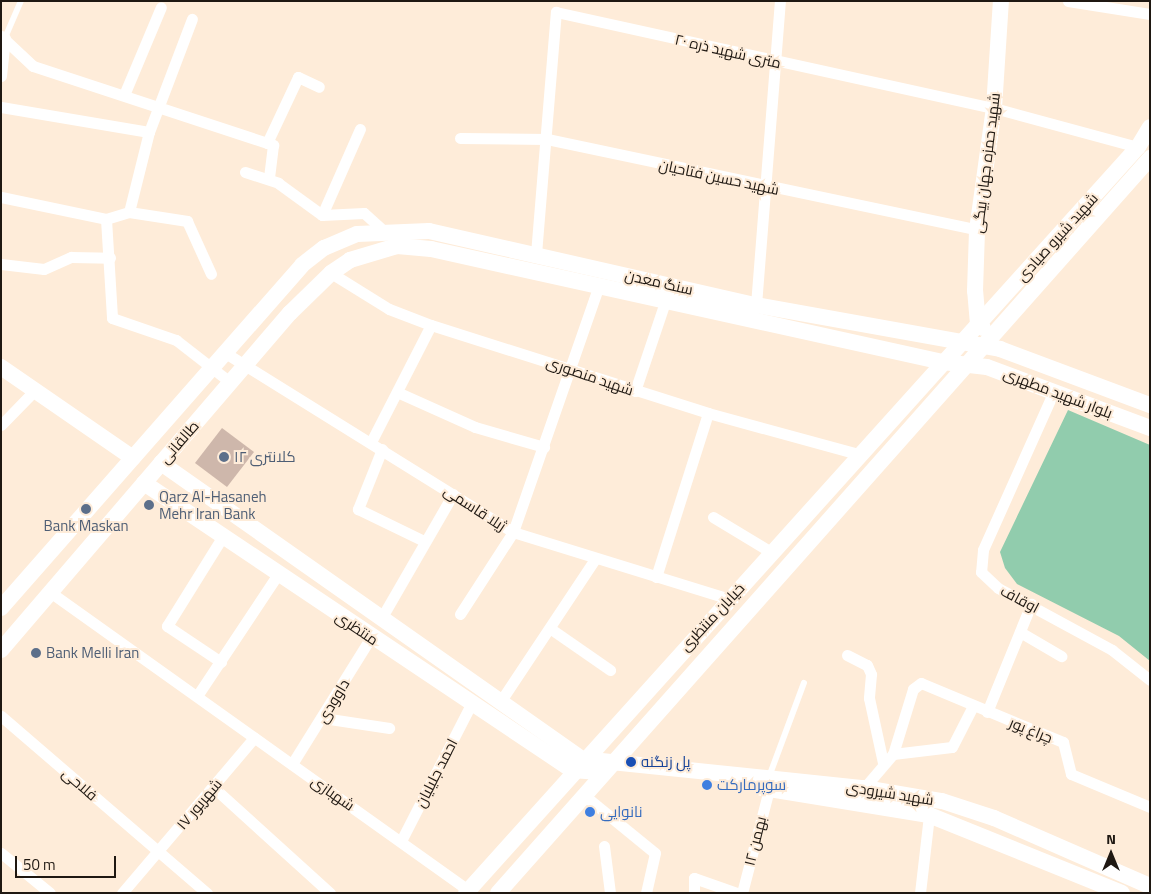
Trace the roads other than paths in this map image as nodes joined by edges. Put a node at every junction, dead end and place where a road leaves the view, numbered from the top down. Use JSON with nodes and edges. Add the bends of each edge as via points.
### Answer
{"nodes":[{"id":1,"x":21,"y":1,"type":"edge"},
{"id":2,"x":780,"y":1,"type":"edge"},
{"id":3,"x":1001,"y":1,"type":"edge"},
{"id":4,"x":1068,"y":1,"type":"edge"},
{"id":5,"x":161,"y":7,"type":"dead end"},
{"id":6,"x":1150,"y":14,"type":"edge"},
{"id":7,"x":192,"y":19,"type":"dead end"},
{"id":8,"x":3,"y":37,"type":"edge"},
{"id":9,"x":774,"y":62,"type":"junction"},
{"id":10,"x":1,"y":76,"type":"edge"},
{"id":11,"x":319,"y":87,"type":"dead end"},
{"id":12,"x":124,"y":95,"type":"junction"},
{"id":13,"x":157,"y":104,"type":"junction"},
{"id":14,"x":1,"y":108,"type":"edge"},
{"id":15,"x":994,"y":108,"type":"junction"},
{"id":16,"x":1150,"y":127,"type":"edge"},
{"id":17,"x":360,"y":129,"type":"dead end"},
{"id":18,"x":149,"y":132,"type":"junction"},
{"id":19,"x":460,"y":138,"type":"dead end"},
{"id":20,"x":547,"y":139,"type":"junction"},
{"id":21,"x":268,"y":143,"type":"junction"},
{"id":22,"x":1138,"y":146,"type":"junction"},
{"id":23,"x":1146,"y":168,"type":"edge"},
{"id":24,"x":245,"y":172,"type":"dead end"},
{"id":25,"x":269,"y":179,"type":"junction"},
{"id":26,"x":764,"y":187,"type":"junction"},
{"id":27,"x":1,"y":197,"type":"edge"},
{"id":28,"x":129,"y":212,"type":"junction"},
{"id":29,"x":322,"y":215,"type":"junction"},
{"id":30,"x":106,"y":219,"type":"junction"},
{"id":31,"x":383,"y":230,"type":"junction"},
{"id":32,"x":977,"y":230,"type":"junction"},
{"id":33,"x":357,"y":234,"type":"joint"},
{"id":34,"x":372,"y":251,"type":"joint"},
{"id":35,"x":536,"y":254,"type":"junction"},
{"id":36,"x":110,"y":258,"type":"junction"},
{"id":37,"x":1,"y":264,"type":"edge"},
{"id":38,"x":331,"y":273,"type":"junction"},
{"id":39,"x":211,"y":274,"type":"dead end"},
{"id":40,"x":598,"y":288,"type":"junction"},
{"id":41,"x":665,"y":302,"type":"junction"},
{"id":42,"x":756,"y":305,"type":"junction"},
{"id":43,"x":431,"y":324,"type":"junction"},
{"id":44,"x":984,"y":329,"type":"junction"},
{"id":45,"x":960,"y":344,"type":"junction"},
{"id":46,"x":978,"y":346,"type":"junction"},
{"id":47,"x":227,"y":354,"type":"junction"},
{"id":48,"x":943,"y":362,"type":"junction"},
{"id":49,"x":965,"y":364,"type":"junction"},
{"id":50,"x":245,"y":366,"type":"junction"},
{"id":51,"x":1,"y":367,"type":"edge"},
{"id":52,"x":213,"y":370,"type":"junction"},
{"id":53,"x":569,"y":370,"type":"junction"},
{"id":54,"x":230,"y":382,"type":"junction"},
{"id":55,"x":35,"y":390,"type":"junction"},
{"id":56,"x":635,"y":391,"type":"junction"},
{"id":57,"x":1054,"y":391,"type":"junction"},
{"id":58,"x":397,"y":392,"type":"junction"},
{"id":59,"x":1150,"y":404,"type":"edge"},
{"id":60,"x":708,"y":413,"type":"junction"},
{"id":61,"x":1,"y":425,"type":"edge"},
{"id":62,"x":1150,"y":428,"type":"edge"},
{"id":63,"x":371,"y":442,"type":"junction"},
{"id":64,"x":544,"y":446,"type":"junction"},
{"id":65,"x":382,"y":449,"type":"junction"},
{"id":66,"x":858,"y":454,"type":"junction"},
{"id":67,"x":133,"y":458,"type":"junction"},
{"id":68,"x":161,"y":463,"type":"junction"},
{"id":69,"x":144,"y":483,"type":"junction"},
{"id":70,"x":453,"y":494,"type":"junction"},
{"id":71,"x":713,"y":517,"type":"dead end"},
{"id":72,"x":513,"y":532,"type":"junction"},
{"id":73,"x":223,"y":536,"type":"junction"},
{"id":74,"x":424,"y":541,"type":"junction"},
{"id":75,"x":771,"y":552,"type":"junction"},
{"id":76,"x":595,"y":559,"type":"junction"},
{"id":77,"x":278,"y":574,"type":"junction"},
{"id":78,"x":656,"y":577,"type":"junction"},
{"id":79,"x":50,"y":592,"type":"junction"},
{"id":80,"x":730,"y":599,"type":"junction"},
{"id":81,"x":1032,"y":604,"type":"junction"},
{"id":82,"x":1,"y":608,"type":"edge"},
{"id":83,"x":460,"y":614,"type":"dead end"},
{"id":84,"x":382,"y":617,"type":"junction"},
{"id":85,"x":551,"y":628,"type":"junction"},
{"id":86,"x":1020,"y":632,"type":"junction"},
{"id":87,"x":371,"y":637,"type":"junction"},
{"id":88,"x":1,"y":650,"type":"edge"},
{"id":89,"x":848,"y":655,"type":"dead end"},
{"id":90,"x":1061,"y":656,"type":"dead end"},
{"id":91,"x":221,"y":662,"type":"junction"},
{"id":92,"x":610,"y":670,"type":"dead end"},
{"id":93,"x":1150,"y":680,"type":"edge"},
{"id":94,"x":804,"y":683,"type":"dead end"},
{"id":95,"x":196,"y":696,"type":"junction"},
{"id":96,"x":500,"y":702,"type":"junction"},
{"id":97,"x":471,"y":704,"type":"junction"},
{"id":98,"x":973,"y":706,"type":"junction"},
{"id":99,"x":987,"y":712,"type":"junction"},
{"id":100,"x":1,"y":716,"type":"edge"},
{"id":101,"x":323,"y":718,"type":"junction"},
{"id":102,"x":389,"y":728,"type":"dead end"},
{"id":103,"x":254,"y":738,"type":"junction"},
{"id":104,"x":893,"y":754,"type":"junction"},
{"id":105,"x":883,"y":763,"type":"junction"},
{"id":106,"x":292,"y":764,"type":"junction"},
{"id":107,"x":577,"y":765,"type":"junction"},
{"id":108,"x":611,"y":768,"type":"junction"},
{"id":109,"x":769,"y":783,"type":"junction"},
{"id":110,"x":212,"y":788,"type":"junction"},
{"id":111,"x":864,"y":788,"type":"junction"},
{"id":112,"x":585,"y":796,"type":"junction"},
{"id":113,"x":1150,"y":807,"type":"edge"},
{"id":114,"x":929,"y":815,"type":"junction"},
{"id":115,"x":401,"y":841,"type":"junction"},
{"id":116,"x":604,"y":846,"type":"dead end"},
{"id":117,"x":159,"y":852,"type":"junction"},
{"id":118,"x":1,"y":853,"type":"edge"},
{"id":119,"x":1150,"y":886,"type":"edge"},
{"id":120,"x":467,"y":891,"type":"edge"},
{"id":121,"x":50,"y":893,"type":"edge"},
{"id":122,"x":122,"y":893,"type":"edge"},
{"id":123,"x":207,"y":893,"type":"edge"},
{"id":124,"x":330,"y":893,"type":"edge"},
{"id":125,"x":498,"y":893,"type":"edge"},
{"id":126,"x":610,"y":893,"type":"edge"},
{"id":127,"x":646,"y":893,"type":"edge"},
{"id":128,"x":694,"y":893,"type":"edge"},
{"id":129,"x":737,"y":893,"type":"edge"},
{"id":130,"x":742,"y":893,"type":"edge"},
{"id":131,"x":920,"y":893,"type":"edge"},
{"id":132,"x":1122,"y":893,"type":"edge"}],
"edges":[{"from":1,"to":8,"type":"lane"},
{"from":2,"to":9,"type":"street"},
{"from":3,"to":15,"type":"main road","name":"شهید حمزه جهان بیگی"},
{"from":4,"to":6,"type":"street"},
{"from":5,"to":12,"type":"street"},
{"from":7,"to":13,"type":"street"},
{"from":8,"to":10,"type":"street"},
{"from":8,"to":12,"type":"street","via":[[33,66]]},
{"from":9,"to":15,"type":"street","name":"۲۰ متری شهید ذره"},
{"from":9,"to":20,"type":"street","name":"۲۰ متری شهید ذره","via":[[556,12]]},
{"from":9,"to":26,"type":"street"},
{"from":11,"to":21,"type":"street","via":[[298,77]]},
{"from":12,"to":13,"type":"street"},
{"from":13,"to":18,"type":"street"},
{"from":13,"to":21,"type":"street"},
{"from":14,"to":18,"type":"street"},
{"from":15,"to":22,"type":"street","name":"۲۰ متری شهید ذره"},
{"from":15,"to":32,"type":"main road","name":"شهید حمزه جهان بیگی"},
{"from":16,"to":22,"type":"main road","name":"شهید شیرو صیادی"},
{"from":17,"to":29,"type":"street"},
{"from":18,"to":28,"type":"street"},
{"from":19,"to":20,"type":"street","name":"شهید حسین فتاحیان"},
{"from":20,"to":26,"type":"street","name":"شهید حسین فتاحیان"},
{"from":20,"to":35,"type":"street","name":"۲۰ متری شهید ذره"},
{"from":21,"to":25,"type":"street","via":[[276,148]]},
{"from":22,"to":44,"type":"main road","name":"شهید شیرو صیادی"},
{"from":23,"to":44,"type":"main road","name":"شهید شیرو صیادی"},
{"from":24,"to":25,"type":"street"},
{"from":25,"to":29,"type":"street"},
{"from":26,"to":32,"type":"street","name":"شهید حسین فتاحیان"},
{"from":26,"to":42,"type":"street"},
{"from":27,"to":30,"type":"street"},
{"from":28,"to":30,"type":"street"},
{"from":28,"to":39,"type":"street","via":[[187,221]]},
{"from":29,"to":31,"type":"street","via":[[364,214]]},
{"from":30,"to":36,"type":"street"},
{"from":31,"to":33,"type":"main road","name":"سنگ معدن"},
{"from":31,"to":35,"type":"main road","name":"سنگ معدن","via":[[429,231]]},
{"from":32,"to":44,"type":"main road","name":"شهید حمزه جهان بیگی"},
{"from":33,"to":47,"type":"main road","name":"طالقانی","via":[[324,248],[302,265]]},
{"from":34,"to":38,"type":"main road","name":"طالقانی"},
{"from":34,"to":40,"type":"main road","name":"سنگ معدن","via":[[414,246]]},
{"from":35,"to":42,"type":"main road","name":"سنگ معدن"},
{"from":36,"to":37,"type":"street","via":[[71,257],[44,269]]},
{"from":36,"to":52,"type":"street","via":[[112,318],[176,340]]},
{"from":38,"to":43,"type":"street","name":"شهید منصوری","via":[[389,309]]},
{"from":38,"to":50,"type":"main road","name":"طالقانی"},
{"from":40,"to":41,"type":"main road","name":"سنگ معدن"},
{"from":40,"to":53,"type":"street"},
{"from":41,"to":48,"type":"main road","name":"سنگ معدن"},
{"from":41,"to":56,"type":"street"},
{"from":42,"to":45,"type":"main road","name":"سنگ معدن"},
{"from":43,"to":53,"type":"street","name":"شهید منصوری"},
{"from":43,"to":58,"type":"street"},
{"from":44,"to":45,"type":"main road","name":"شهید شیرو صیادی"},
{"from":44,"to":46,"type":"main road","name":"شهید شیرو صیادی"},
{"from":45,"to":46,"type":"main road","name":"بلوار شهید مطهری"},
{"from":45,"to":48,"type":"main road","name":"خیابان منتظری"},
{"from":46,"to":49,"type":"main road","name":"خیابان منتظری"},
{"from":46,"to":59,"type":"main road","name":"بلوار شهید مطهری","via":[[1030,359]]},
{"from":47,"to":50,"type":"street","name":"ژیلا قاسمی"},
{"from":47,"to":52,"type":"main road","name":"طالقانی"},
{"from":48,"to":49,"type":"main road","name":"سنگ معدن"},
{"from":48,"to":66,"type":"main road","name":"خیابان منتظری"},
{"from":49,"to":57,"type":"main road","name":"بلوار شهید مطهری","via":[[1009,373]]},
{"from":49,"to":108,"type":"main road","name":"خیابان منتظری"},
{"from":50,"to":54,"type":"main road","name":"طالقانی"},
{"from":50,"to":63,"type":"street","name":"ژیلا قاسمی"},
{"from":51,"to":55,"type":"main road"},
{"from":52,"to":54,"type":"street"},
{"from":52,"to":67,"type":"main road","name":"طالقانی"},
{"from":53,"to":56,"type":"street","name":"شهید منصوری"},
{"from":53,"to":64,"type":"street"},
{"from":54,"to":68,"type":"main road","name":"طالقانی"},
{"from":55,"to":61,"type":"street"},
{"from":55,"to":67,"type":"main road"},
{"from":56,"to":60,"type":"street","name":"شهید منصوری"},
{"from":57,"to":62,"type":"main road","name":"بلوار شهید مطهری"},
{"from":57,"to":81,"type":"street","name":"اوقاف","via":[[983,550],[981,572],[998,588]]},
{"from":58,"to":63,"type":"street"},
{"from":58,"to":64,"type":"street","via":[[475,427]]},
{"from":60,"to":66,"type":"street","name":"شهید منصوری"},
{"from":60,"to":78,"type":"street"},
{"from":63,"to":65,"type":"street","name":"ژیلا قاسمی"},
{"from":64,"to":72,"type":"street"},
{"from":65,"to":70,"type":"street","name":"ژیلا قاسمی"},
{"from":65,"to":74,"type":"street","via":[[358,509]]},
{"from":66,"to":75,"type":"main road","name":"خیابان منتظری"},
{"from":67,"to":82,"type":"main road","name":"طالقانی"},
{"from":68,"to":69,"type":"main road","name":"طالقانی"},
{"from":68,"to":84,"type":"main road","name":"منتظری"},
{"from":69,"to":73,"type":"main road","name":"منتظری"},
{"from":69,"to":79,"type":"main road","name":"طالقانی"},
{"from":70,"to":72,"type":"street","name":"ژیلا قاسمی"},
{"from":70,"to":74,"type":"street"},
{"from":71,"to":75,"type":"street"},
{"from":72,"to":76,"type":"street","name":"ژیلا قاسمی"},
{"from":72,"to":83,"type":"street"},
{"from":73,"to":77,"type":"main road","name":"منتظری"},
{"from":73,"to":91,"type":"street","via":[[167,626]]},
{"from":74,"to":84,"type":"street"},
{"from":75,"to":80,"type":"main road","name":"خیابان منتظری"},
{"from":76,"to":78,"type":"street","name":"ژیلا قاسمی"},
{"from":76,"to":85,"type":"street"},
{"from":77,"to":87,"type":"main road","name":"منتظری"},
{"from":77,"to":91,"type":"street"},
{"from":78,"to":80,"type":"street","name":"ژیلا قاسمی"},
{"from":79,"to":88,"type":"main road","name":"طالقانی"},
{"from":79,"to":95,"type":"street","name":"شهبازی"},
{"from":80,"to":107,"type":"main road","name":"خیابان منتظری"},
{"from":81,"to":86,"type":"street"},
{"from":81,"to":93,"type":"street","name":"اوقاف","via":[[1112,650]]},
{"from":84,"to":96,"type":"main road","name":"منتظری"},
{"from":85,"to":92,"type":"street"},
{"from":85,"to":96,"type":"street"},
{"from":86,"to":90,"type":"street"},
{"from":86,"to":99,"type":"street"},
{"from":87,"to":97,"type":"main road","name":"منتظری"},
{"from":87,"to":101,"type":"street","name":"داوودی"},
{"from":89,"to":105,"type":"street","via":[[867,665],[871,674],[869,698]]},
{"from":91,"to":95,"type":"street"},
{"from":94,"to":109,"type":"lane"},
{"from":95,"to":103,"type":"street","name":"شهبازی"},
{"from":96,"to":107,"type":"main road","name":"منتظری"},
{"from":97,"to":107,"type":"main road","name":"منتظری"},
{"from":97,"to":115,"type":"street","name":"احمد جلیلیان"},
{"from":98,"to":99,"type":"street","name":"چراغ پور"},
{"from":98,"to":104,"type":"street","via":[[952,747]]},
{"from":98,"to":104,"type":"street","name":"چراغ پور","via":[[916,684]]},
{"from":99,"to":113,"type":"street","name":"چراغ پور","via":[[1062,742],[1072,774]]},
{"from":100,"to":117,"type":"street","name":"فلاحی"},
{"from":101,"to":102,"type":"street"},
{"from":101,"to":106,"type":"street","name":"داوودی"},
{"from":103,"to":106,"type":"street","name":"شهبازی"},
{"from":103,"to":110,"type":"street","name":"۱۷ شهریور"},
{"from":104,"to":105,"type":"street"},
{"from":105,"to":111,"type":"street"},
{"from":106,"to":115,"type":"street","name":"شهبازی"},
{"from":107,"to":108,"type":"main road","name":"شهید شیرودی"},
{"from":107,"to":120,"type":"main road","name":"خیابان منتظری"},
{"from":108,"to":109,"type":"main road","name":"شهید شیرودی"},
{"from":108,"to":112,"type":"main road","name":"خیابان منتظری"},
{"from":109,"to":111,"type":"main road","name":"شهید شیرودی"},
{"from":109,"to":114,"type":"main road","name":"شهید شیرودی"},
{"from":109,"to":130,"type":"street","name":"۱۲ بهمن"},
{"from":110,"to":117,"type":"street","name":"۱۷ شهریور"},
{"from":110,"to":124,"type":"street"},
{"from":111,"to":119,"type":"main road","name":"شهید شیرودی","via":[[942,801],[994,818]]},
{"from":112,"to":125,"type":"main road","name":"خیابان منتظری"},
{"from":112,"to":127,"type":"street","via":[[655,853]]},
{"from":114,"to":131,"type":"street"},
{"from":114,"to":132,"type":"main road","name":"شهید شیرودی"},
{"from":115,"to":120,"type":"street","name":"شهبازی"},
{"from":116,"to":126,"type":"street"},
{"from":117,"to":122,"type":"street","name":"۱۷ شهریور"},
{"from":117,"to":123,"type":"street","name":"فلاحی"},
{"from":118,"to":121,"type":"street"},
{"from":128,"to":129,"type":"street","via":[[694,878]]}]}
